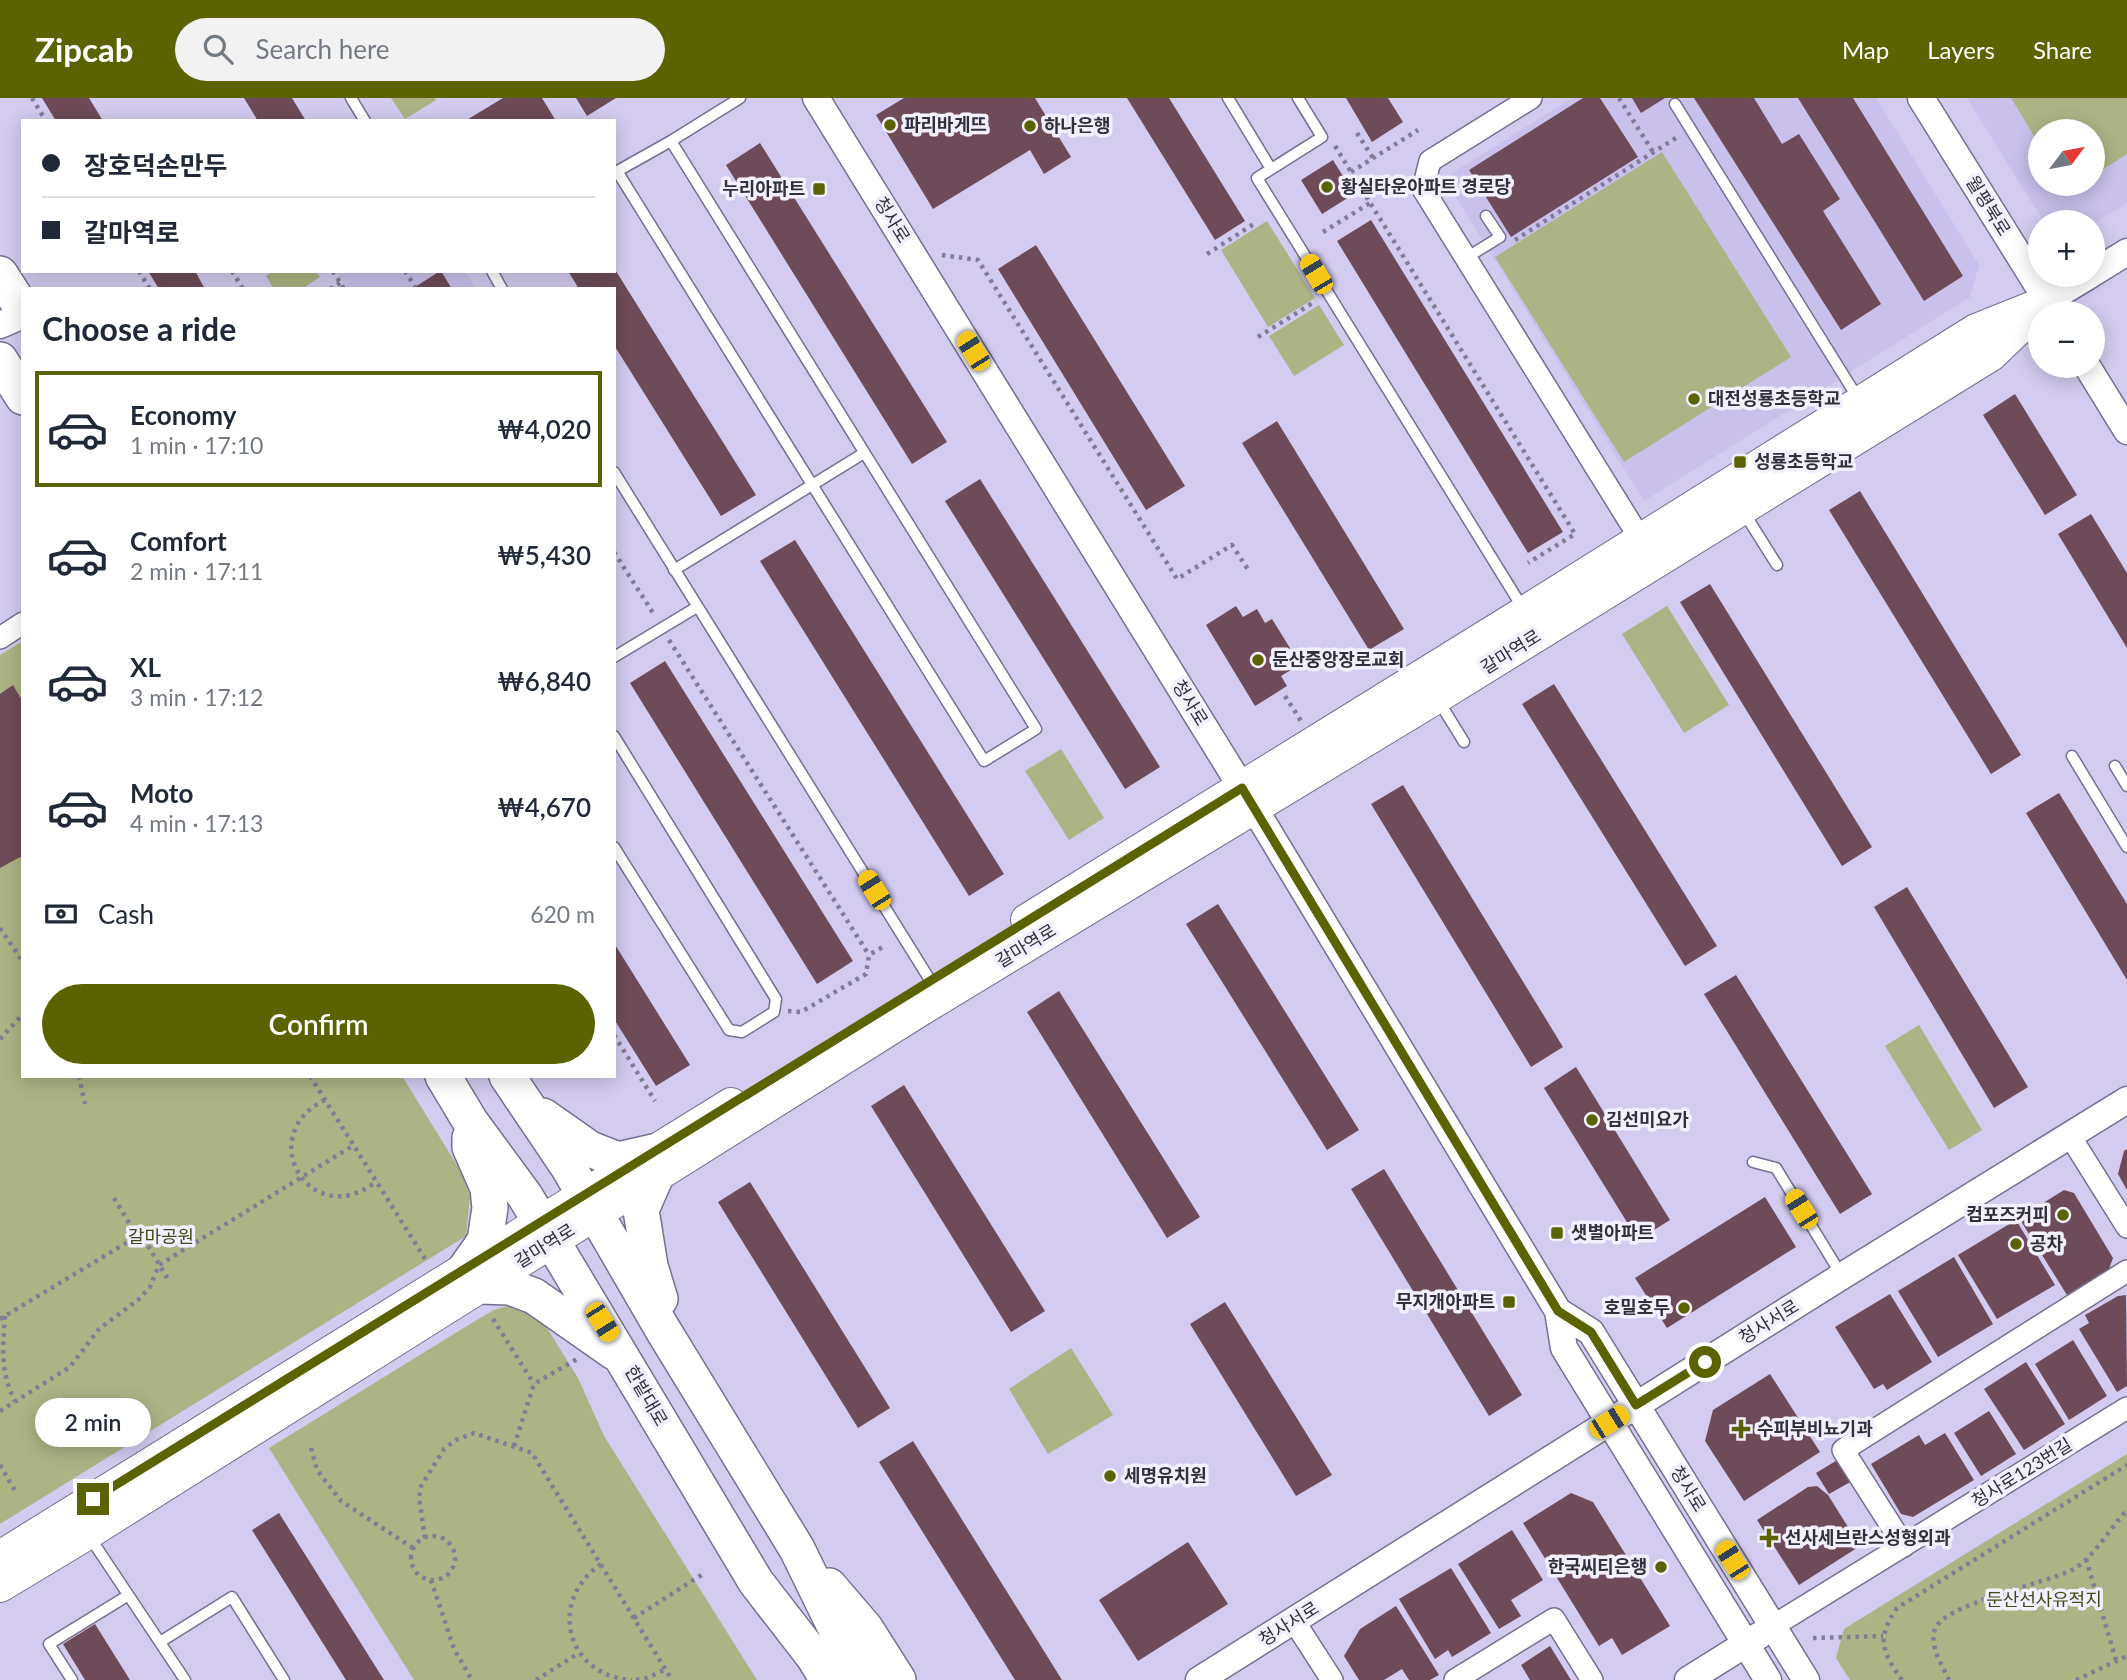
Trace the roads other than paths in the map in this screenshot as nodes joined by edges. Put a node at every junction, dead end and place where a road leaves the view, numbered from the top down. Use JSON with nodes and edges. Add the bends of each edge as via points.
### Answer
{"nodes":[{"id":1,"x":351,"y":98,"type":"edge"},
{"id":2,"x":740,"y":98,"type":"edge"},
{"id":3,"x":1228,"y":98,"type":"edge"},
{"id":4,"x":1298,"y":98,"type":"edge"},
{"id":5,"x":1531,"y":98,"type":"edge"},
{"id":6,"x":1921,"y":98,"type":"edge"},
{"id":7,"x":823,"y":103,"type":"edge"},
{"id":8,"x":1675,"y":104,"type":"dead end"},
{"id":9,"x":364,"y":119,"type":"edge"},
{"id":10,"x":671,"y":141,"type":"junction"},
{"id":11,"x":1271,"y":169,"type":"junction"},
{"id":12,"x":616,"y":172,"type":"edge"},
{"id":13,"x":1486,"y":216,"type":"dead end"},
{"id":14,"x":2127,"y":252,"type":"edge"},
{"id":15,"x":1466,"y":258,"type":"junction"},
{"id":16,"x":2105,"y":266,"type":"edge"},
{"id":17,"x":0,"y":274,"type":"edge"},
{"id":18,"x":2076,"y":287,"type":"edge"},
{"id":19,"x":2047,"y":301,"type":"edge"},
{"id":20,"x":2058,"y":301,"type":"edge"},
{"id":21,"x":21,"y":309,"type":"edge"},
{"id":22,"x":21,"y":313,"type":"edge"},
{"id":23,"x":2028,"y":314,"type":"edge"},
{"id":24,"x":0,"y":325,"type":"edge"},
{"id":25,"x":2028,"y":325,"type":"edge"},
{"id":26,"x":0,"y":360,"type":"edge"},
{"id":27,"x":2094,"y":378,"type":"edge"},
{"id":28,"x":21,"y":394,"type":"edge"},
{"id":29,"x":1861,"y":403,"type":"junction"},
{"id":30,"x":2127,"y":431,"type":"edge"},
{"id":31,"x":864,"y":453,"type":"junction"},
{"id":32,"x":616,"y":475,"type":"edge"},
{"id":33,"x":812,"y":485,"type":"junction"},
{"id":34,"x":1742,"y":509,"type":"junction"},
{"id":35,"x":1641,"y":540,"type":"junction"},
{"id":36,"x":1777,"y":565,"type":"dead end"},
{"id":37,"x":674,"y":570,"type":"junction"},
{"id":38,"x":697,"y":607,"type":"junction"},
{"id":39,"x":1525,"y":612,"type":"junction"},
{"id":40,"x":616,"y":656,"type":"edge"},
{"id":41,"x":1437,"y":698,"type":"junction"},
{"id":42,"x":616,"y":739,"type":"edge"},
{"id":43,"x":1464,"y":742,"type":"dead end"},
{"id":44,"x":2072,"y":756,"type":"dead end"},
{"id":45,"x":2115,"y":766,"type":"dead end"},
{"id":46,"x":2127,"y":786,"type":"edge"},
{"id":47,"x":1248,"y":798,"type":"junction"},
{"id":48,"x":2127,"y":831,"type":"edge"},
{"id":49,"x":2126,"y":845,"type":"edge"},
{"id":50,"x":616,"y":850,"type":"edge"},
{"id":51,"x":930,"y":980,"type":"junction"},
{"id":52,"x":444,"y":1078,"type":"edge"},
{"id":53,"x":512,"y":1083,"type":"edge"},
{"id":54,"x":2127,"y":1100,"type":"edge"},
{"id":55,"x":470,"y":1121,"type":"junction"},
{"id":56,"x":2070,"y":1136,"type":"junction"},
{"id":57,"x":1753,"y":1162,"type":"dead end"},
{"id":58,"x":654,"y":1165,"type":"junction"},
{"id":59,"x":591,"y":1205,"type":"junction"},
{"id":60,"x":2127,"y":1227,"type":"edge"},
{"id":61,"x":547,"y":1232,"type":"junction"},
{"id":62,"x":2127,"y":1271,"type":"edge"},
{"id":63,"x":460,"y":1276,"type":"junction"},
{"id":64,"x":1842,"y":1276,"type":"junction"},
{"id":65,"x":1558,"y":1311,"type":"junction"},
{"id":66,"x":663,"y":1330,"type":"junction"},
{"id":67,"x":626,"y":1361,"type":"junction"},
{"id":68,"x":1636,"y":1405,"type":"junction"},
{"id":69,"x":2127,"y":1408,"type":"edge"},
{"id":70,"x":1609,"y":1422,"type":"junction"},
{"id":71,"x":88,"y":1533,"type":"junction"},
{"id":72,"x":1904,"y":1546,"type":"junction"},
{"id":73,"x":797,"y":1549,"type":"junction"},
{"id":74,"x":0,"y":1557,"type":"edge"},
{"id":75,"x":755,"y":1582,"type":"junction"},
{"id":76,"x":0,"y":1586,"type":"edge"},
{"id":77,"x":127,"y":1596,"type":"junction"},
{"id":78,"x":1294,"y":1621,"type":"junction"},
{"id":79,"x":1773,"y":1626,"type":"junction"},
{"id":80,"x":160,"y":1642,"type":"junction"},
{"id":81,"x":1745,"y":1644,"type":"junction"},
{"id":82,"x":72,"y":1680,"type":"edge"},
{"id":83,"x":185,"y":1680,"type":"edge"},
{"id":84,"x":284,"y":1680,"type":"edge"},
{"id":85,"x":801,"y":1680,"type":"edge"},
{"id":86,"x":828,"y":1680,"type":"edge"},
{"id":87,"x":866,"y":1680,"type":"edge"},
{"id":88,"x":898,"y":1680,"type":"edge"},
{"id":89,"x":1199,"y":1680,"type":"edge"},
{"id":90,"x":1332,"y":1680,"type":"edge"},
{"id":91,"x":1455,"y":1680,"type":"edge"},
{"id":92,"x":1592,"y":1680,"type":"edge"},
{"id":93,"x":1688,"y":1680,"type":"edge"},
{"id":94,"x":1768,"y":1680,"type":"edge"},
{"id":95,"x":1807,"y":1680,"type":"edge"}],
"edges":[{"from":1,"to":9,"type":"lane"},
{"from":2,"to":10,"type":"lane"},
{"from":3,"to":11,"type":"lane"},
{"from":4,"to":11,"type":"lane","via":[[1322,137]]},
{"from":5,"to":15,"type":"street","via":[[1430,160],[1423,189]]},
{"from":6,"to":19,"type":"street","name":"월평북로"},
{"from":7,"to":47,"type":"street","name":"청사로"},
{"from":8,"to":29,"type":"lane"},
{"from":10,"to":12,"type":"lane"},
{"from":10,"to":31,"type":"lane"},
{"from":11,"to":39,"type":"lane","via":[[1257,178]]},
{"from":12,"to":33,"type":"lane"},
{"from":13,"to":15,"type":"lane","via":[[1500,237]]},
{"from":14,"to":16,"type":"street","name":"갈마역로"},
{"from":15,"to":35,"type":"street"},
{"from":17,"to":21,"type":"main road"},
{"from":18,"to":20,"type":"street","name":"갈마역로"},
{"from":22,"to":24,"type":"street"},
{"from":23,"to":29,"type":"main road","name":"갈마역로","via":[[1976,330]]},
{"from":25,"to":34,"type":"main road","name":"갈마역로","via":[[1991,355]]},
{"from":26,"to":28,"type":"main road"},
{"from":27,"to":30,"type":"street"},
{"from":29,"to":35,"type":"main road","name":"갈마역로"},
{"from":31,"to":33,"type":"lane"},
{"from":31,"to":33,"type":"lane","via":[[1036,729],[984,761]]},
{"from":32,"to":37,"type":"lane"},
{"from":33,"to":37,"type":"lane"},
{"from":34,"to":36,"type":"lane"},
{"from":34,"to":41,"type":"main road","name":"갈마역로"},
{"from":35,"to":39,"type":"main road","name":"갈마역로"},
{"from":37,"to":38,"type":"lane"},
{"from":38,"to":40,"type":"lane"},
{"from":38,"to":51,"type":"lane"},
{"from":39,"to":47,"type":"main road","name":"갈마역로"},
{"from":41,"to":43,"type":"lane"},
{"from":41,"to":47,"type":"main road","name":"갈마역로"},
{"from":42,"to":50,"type":"lane","via":[[776,999],[774,1012],[742,1032],[729,1030]]},
{"from":44,"to":49,"type":"lane"},
{"from":45,"to":46,"type":"lane"},
{"from":47,"to":51,"type":"main road","name":"갈마역로"},
{"from":47,"to":58,"type":"main road","name":"갈마역로","via":[[920,1010]]},
{"from":47,"to":65,"type":"street","name":"청사로"},
{"from":48,"to":49,"type":"lane"},
{"from":51,"to":58,"type":"main road","name":"갈마역로"},
{"from":52,"to":55,"type":"main road","name":"한밭대로"},
{"from":53,"to":58,"type":"main road","via":[[547,1119],[590,1149],[618,1160]]},
{"from":53,"to":59,"type":"main road"},
{"from":54,"to":56,"type":"street","name":"청사서로"},
{"from":55,"to":61,"type":"main road","name":"한밭대로"},
{"from":55,"to":63,"type":"main road","via":[[470,1147],[488,1188],[489,1208],[485,1241]]},
{"from":56,"to":60,"type":"street"},
{"from":56,"to":64,"type":"street","name":"청사서로"},
{"from":57,"to":64,"type":"lane","via":[[1776,1168]]},
{"from":58,"to":59,"type":"main road","name":"갈마역로"},
{"from":58,"to":66,"type":"main road","via":[[641,1210]]},
{"from":59,"to":61,"type":"main road","name":"갈마역로"},
{"from":59,"to":66,"type":"main road"},
{"from":61,"to":63,"type":"main road","name":"갈마역로"},
{"from":61,"to":67,"type":"main road","name":"한밭대로"},
{"from":62,"to":72,"type":"street","via":[[1843,1450]]},
{"from":63,"to":67,"type":"main road","via":[[534,1296]]},
{"from":63,"to":71,"type":"main road","name":"갈마역로"},
{"from":63,"to":74,"type":"main road","name":"갈마역로"},
{"from":64,"to":68,"type":"street","name":"청사서로"},
{"from":65,"to":68,"type":"street","name":"청사로","via":[[1591,1332]]},
{"from":65,"to":70,"type":"street","name":"청사로","via":[[1564,1349]]},
{"from":66,"to":73,"type":"main road"},
{"from":67,"to":75,"type":"main road","name":"한밭대로"},
{"from":68,"to":70,"type":"street","name":"청사서로"},
{"from":68,"to":79,"type":"street","name":"청사로"},
{"from":69,"to":72,"type":"street","name":"청사로123번길"},
{"from":70,"to":78,"type":"street","name":"청사서로"},
{"from":70,"to":81,"type":"street","name":"청사로"},
{"from":71,"to":76,"type":"main road","name":"갈마역로"},
{"from":71,"to":77,"type":"lane"},
{"from":72,"to":79,"type":"street","name":"청사로123번길"},
{"from":73,"to":87,"type":"main road"},
{"from":73,"to":88,"type":"main road","via":[[865,1628]]},
{"from":75,"to":85,"type":"main road"},
{"from":75,"to":86,"type":"main road","name":"한밭대로"},
{"from":77,"to":80,"type":"lane"},
{"from":77,"to":82,"type":"lane","via":[[49,1644]]},
{"from":78,"to":89,"type":"street","name":"청사서로"},
{"from":78,"to":90,"type":"street"},
{"from":79,"to":81,"type":"street"},
{"from":79,"to":95,"type":"street","name":"청사로"},
{"from":80,"to":83,"type":"lane"},
{"from":80,"to":84,"type":"lane","via":[[232,1597]]},
{"from":81,"to":93,"type":"street"},
{"from":81,"to":94,"type":"street","name":"청사로"},
{"from":91,"to":92,"type":"street","via":[[1554,1619]]}]}
